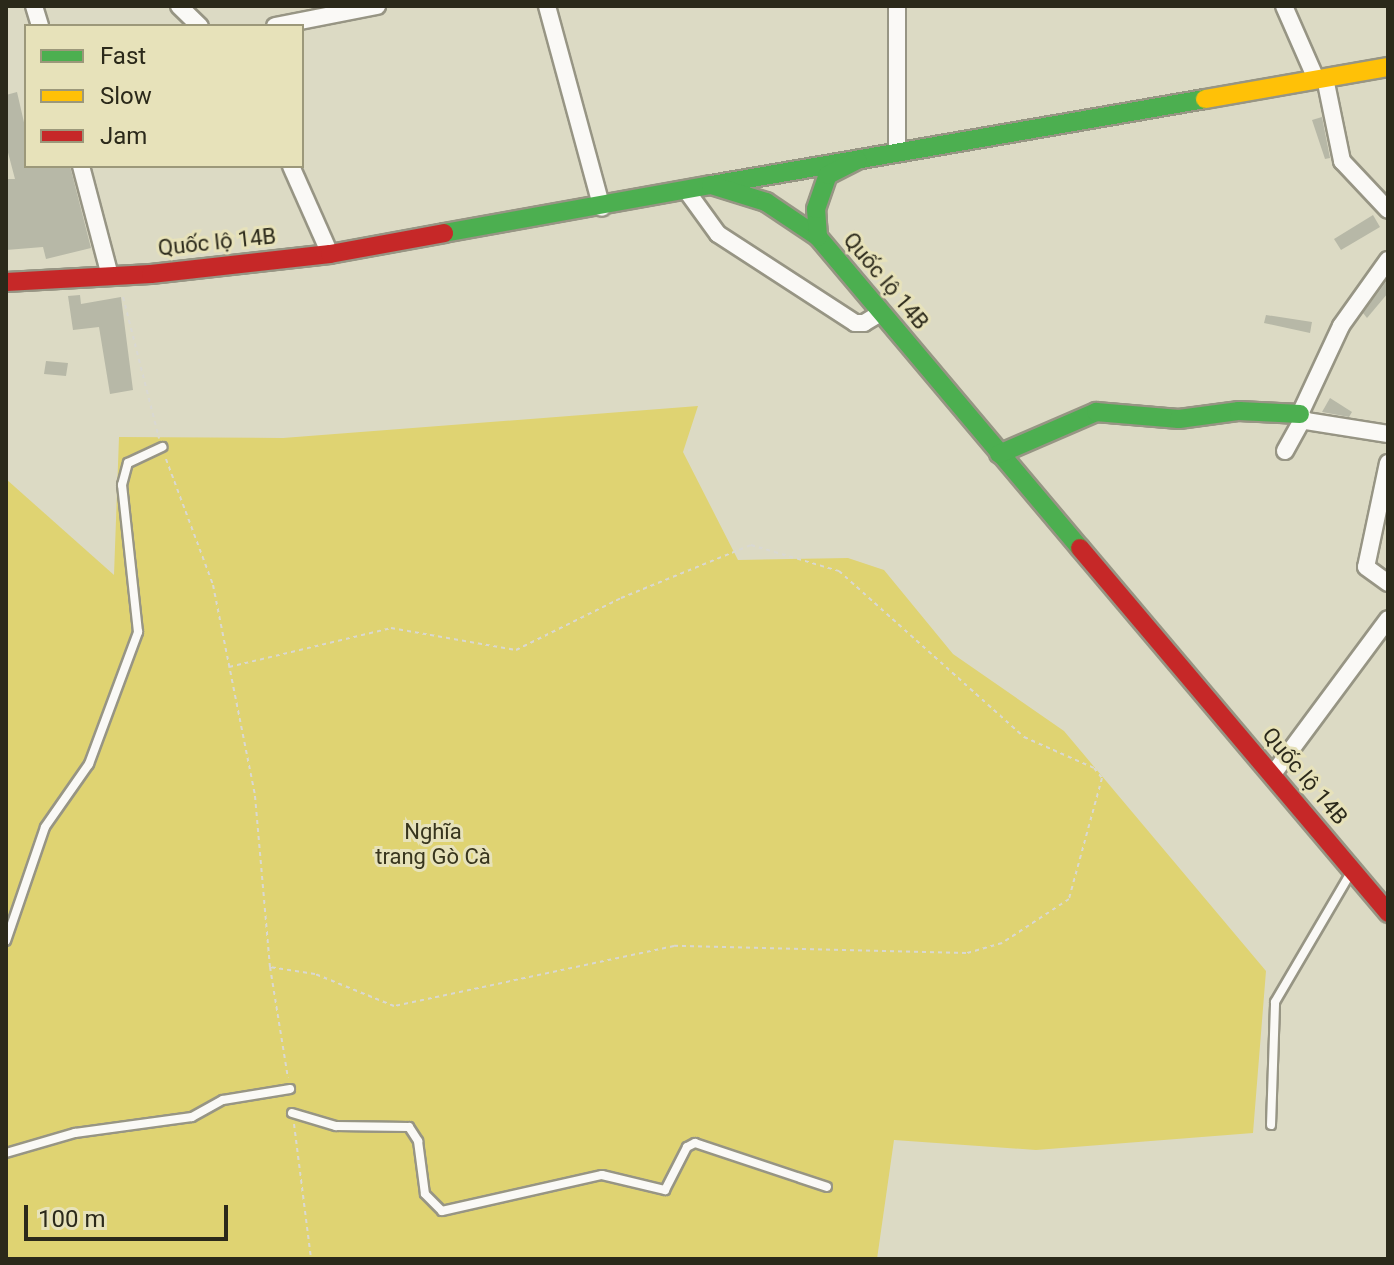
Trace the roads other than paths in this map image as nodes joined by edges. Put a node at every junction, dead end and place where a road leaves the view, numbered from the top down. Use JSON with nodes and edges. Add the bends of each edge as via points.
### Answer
{"nodes":[{"id":1,"x":179,"y":6,"type":"edge"},
{"id":2,"x":377,"y":6,"type":"edge"},
{"id":3,"x":547,"y":6,"type":"edge"},
{"id":4,"x":897,"y":6,"type":"edge"},
{"id":5,"x":1284,"y":6,"type":"edge"},
{"id":6,"x":198,"y":24,"type":"edge"},
{"id":7,"x":285,"y":24,"type":"edge"},
{"id":8,"x":1388,"y":67,"type":"edge"},
{"id":9,"x":1321,"y":78,"type":"junction"},
{"id":10,"x":897,"y":153,"type":"junction"},
{"id":11,"x":857,"y":160,"type":"junction"},
{"id":12,"x":82,"y":168,"type":"edge"},
{"id":13,"x":292,"y":168,"type":"edge"},
{"id":14,"x":711,"y":185,"type":"junction"},
{"id":15,"x":686,"y":190,"type":"junction"},
{"id":16,"x":602,"y":208,"type":"junction"},
{"id":17,"x":1388,"y":210,"type":"edge"},
{"id":18,"x":818,"y":237,"type":"junction"},
{"id":19,"x":330,"y":254,"type":"junction"},
{"id":20,"x":1388,"y":260,"type":"edge"},
{"id":21,"x":114,"y":276,"type":"junction"},
{"id":22,"x":6,"y":282,"type":"edge"},
{"id":23,"x":882,"y":312,"type":"junction"},
{"id":24,"x":1301,"y":417,"type":"junction"},
{"id":25,"x":1388,"y":434,"type":"edge"},
{"id":26,"x":162,"y":447,"type":"road end"},
{"id":27,"x":1285,"y":451,"type":"dead end"},
{"id":28,"x":999,"y":454,"type":"junction"},
{"id":29,"x":1388,"y":463,"type":"edge"},
{"id":30,"x":1388,"y":583,"type":"edge"},
{"id":31,"x":1388,"y":619,"type":"edge"},
{"id":32,"x":1273,"y":774,"type":"junction"},
{"id":33,"x":1352,"y":870,"type":"junction"},
{"id":34,"x":1388,"y":913,"type":"edge"},
{"id":35,"x":6,"y":941,"type":"edge"},
{"id":36,"x":290,"y":1089,"type":"road end"},
{"id":37,"x":292,"y":1113,"type":"road end"},
{"id":38,"x":1271,"y":1125,"type":"dead end"},
{"id":39,"x":6,"y":1153,"type":"edge"},
{"id":40,"x":827,"y":1187,"type":"dead end"}],
"edges":[{"from":1,"to":6,"type":"street"},
{"from":2,"to":7,"type":"street"},
{"from":3,"to":16,"type":"street"},
{"from":4,"to":10,"type":"street"},
{"from":5,"to":9,"type":"street"},
{"from":8,"to":9,"type":"main road"},
{"from":9,"to":10,"type":"main road"},
{"from":9,"to":17,"type":"street","via":[[1342,161]]},
{"from":10,"to":11,"type":"main road"},
{"from":11,"to":14,"type":"main road"},
{"from":11,"to":18,"type":"main road","via":[[828,175],[816,209]]},
{"from":12,"to":21,"type":"street"},
{"from":13,"to":19,"type":"street"},
{"from":14,"to":15,"type":"main road","name":"Quốc lộ 14B"},
{"from":14,"to":18,"type":"main road","name":"Quốc lộ 14B","via":[[766,202]]},
{"from":15,"to":16,"type":"main road","name":"Quốc lộ 14B"},
{"from":15,"to":23,"type":"street","via":[[718,234],[855,323]]},
{"from":16,"to":19,"type":"main road","name":"Quốc lộ 14B"},
{"from":18,"to":23,"type":"main road","name":"Quốc lộ 14B"},
{"from":19,"to":21,"type":"main road","name":"Quốc lộ 14B"},
{"from":20,"to":24,"type":"street","via":[[1341,326]]},
{"from":21,"to":22,"type":"main road","name":"Quốc lộ 14B"},
{"from":23,"to":28,"type":"main road","name":"Quốc lộ 14B"},
{"from":24,"to":25,"type":"street"},
{"from":24,"to":27,"type":"street"},
{"from":24,"to":28,"type":"main road","via":[[1239,411],[1179,419],[1096,412]]},
{"from":26,"to":35,"type":"lane","via":[[128,463],[122,485],[138,632],[89,764],[45,827]]},
{"from":28,"to":32,"type":"main road","name":"Quốc lộ 14B"},
{"from":29,"to":30,"type":"street","via":[[1366,567]]},
{"from":31,"to":32,"type":"street"},
{"from":32,"to":33,"type":"main road","name":"Quốc lộ 14B"},
{"from":33,"to":34,"type":"main road","name":"Quốc lộ 14B"},
{"from":33,"to":38,"type":"lane","via":[[1283,980],[1275,1002]]},
{"from":36,"to":39,"type":"lane","via":[[223,1100],[192,1117],[75,1133]]},
{"from":37,"to":40,"type":"lane","via":[[336,1126],[409,1127],[418,1141],[425,1194],[442,1211],[602,1175],[665,1190],[691,1144]]}]}
